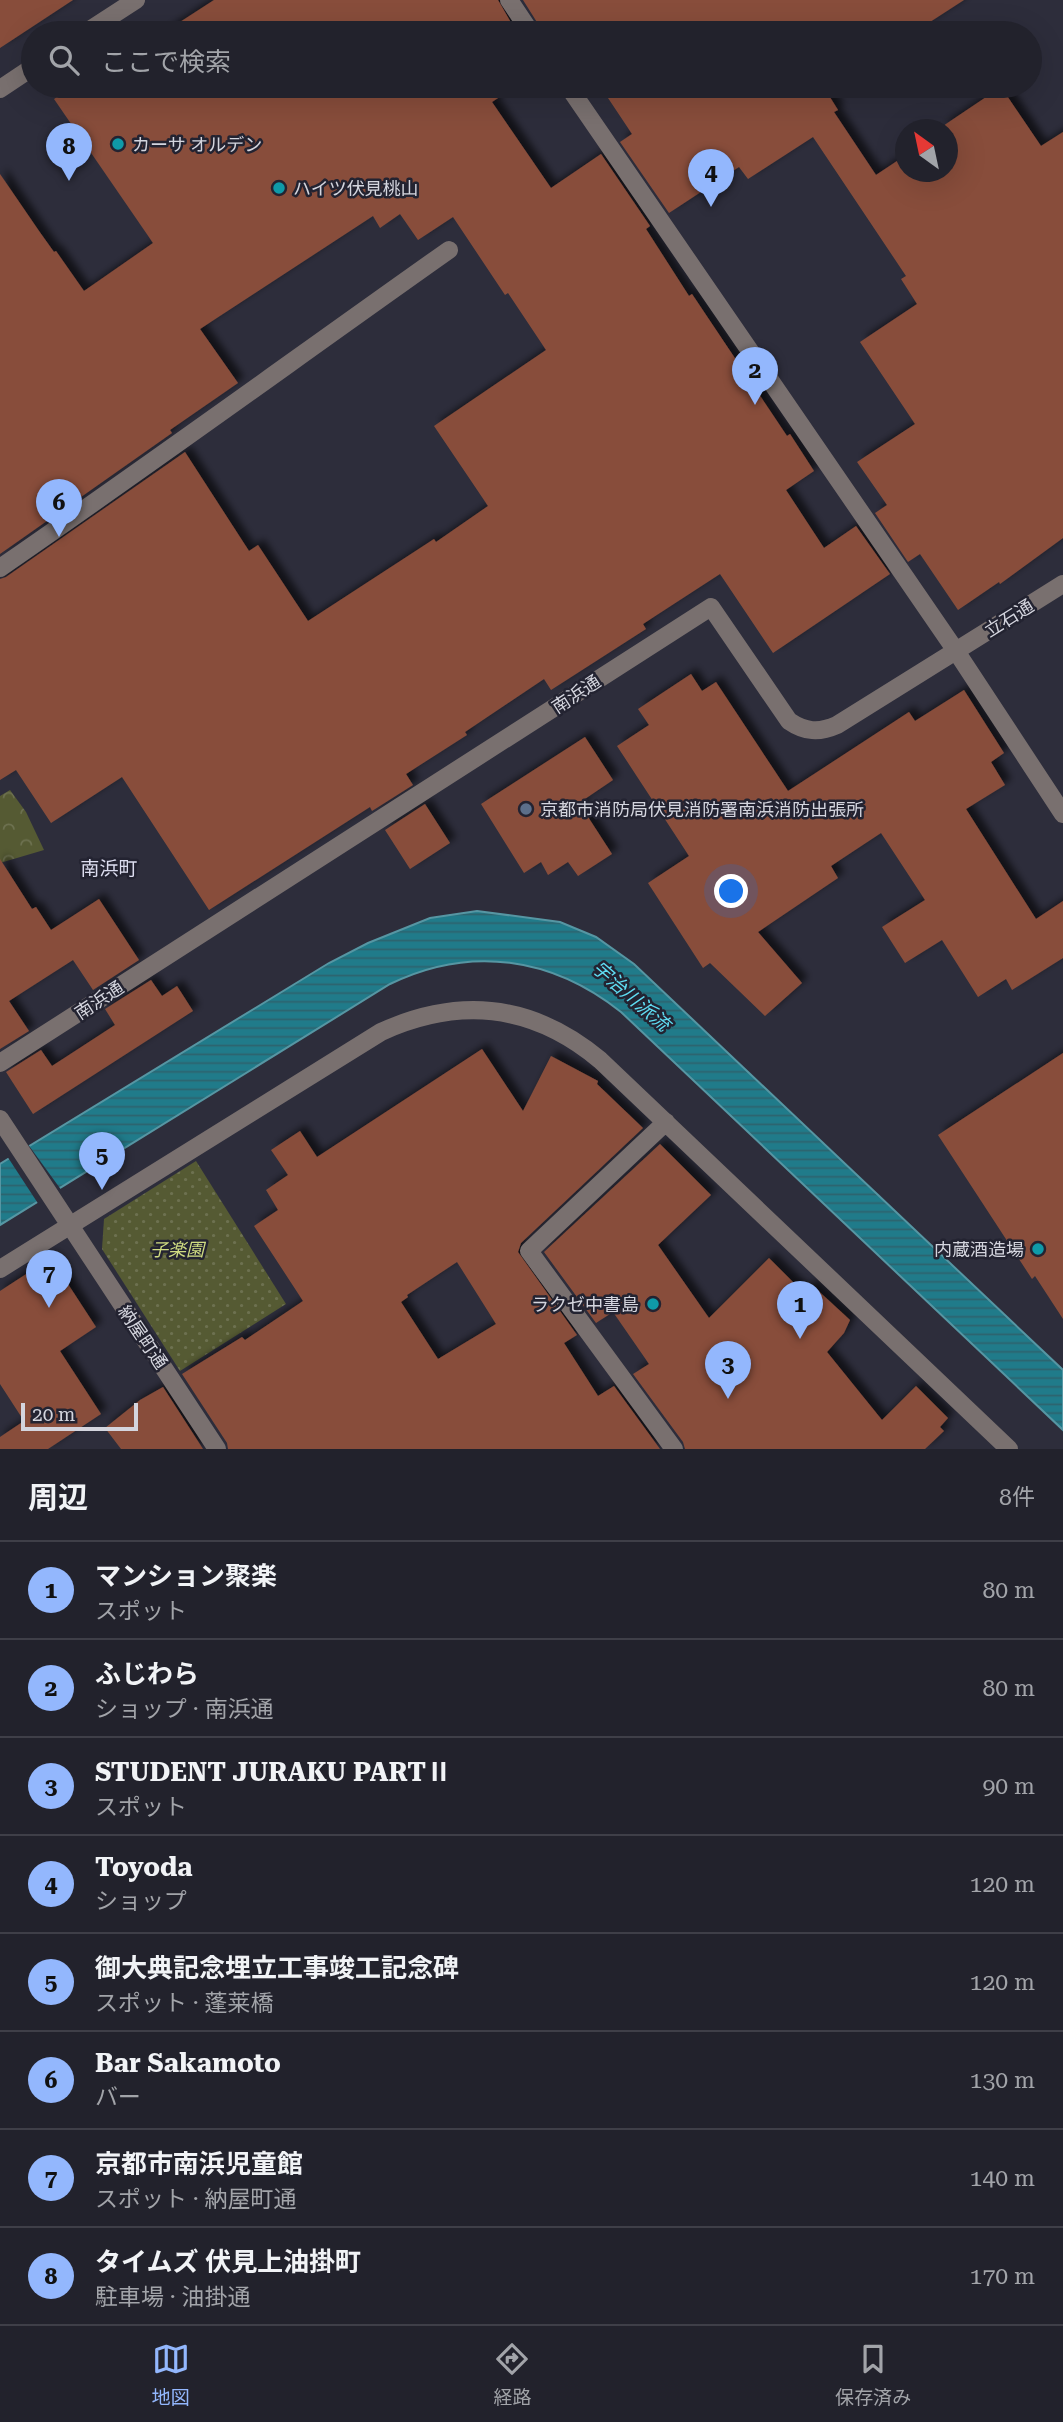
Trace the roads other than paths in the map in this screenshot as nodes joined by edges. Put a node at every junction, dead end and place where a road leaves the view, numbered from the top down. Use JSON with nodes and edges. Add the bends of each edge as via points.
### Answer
{"nodes":[{"id":1,"x":136,"y":0,"type":"edge"},
{"id":2,"x":509,"y":0,"type":"edge"},
{"id":3,"x":104,"y":21,"type":"edge"},
{"id":4,"x":523,"y":21,"type":"edge"},
{"id":5,"x":21,"y":75,"type":"edge"},
{"id":6,"x":0,"y":89,"type":"edge"},
{"id":7,"x":576,"y":98,"type":"edge"},
{"id":8,"x":449,"y":250,"type":"dead end"},
{"id":9,"x":0,"y":568,"type":"edge"},
{"id":10,"x":1063,"y":584,"type":"edge"},
{"id":11,"x":956,"y":651,"type":"junction"},
{"id":12,"x":1063,"y":814,"type":"edge"},
{"id":13,"x":0,"y":1063,"type":"edge"},
{"id":14,"x":2,"y":1122,"type":"edge"},
{"id":15,"x":666,"y":1122,"type":"junction"},
{"id":16,"x":65,"y":1220,"type":"junction"},
{"id":17,"x":0,"y":1269,"type":"edge"},
{"id":18,"x":217,"y":1449,"type":"edge"},
{"id":19,"x":674,"y":1449,"type":"edge"},
{"id":20,"x":1009,"y":1449,"type":"edge"}],
"edges":[{"from":1,"to":3,"type":"street"},
{"from":2,"to":4,"type":"street"},
{"from":5,"to":6,"type":"street"},
{"from":7,"to":11,"type":"street"},
{"from":8,"to":9,"type":"street"},
{"from":10,"to":11,"type":"street","name":"立石通"},
{"from":11,"to":12,"type":"street"},
{"from":11,"to":13,"type":"street","name":"南浜通","via":[[837,725],[807,730],[789,721],[711,607]]},
{"from":14,"to":16,"type":"street","name":"納屋町通"},
{"from":15,"to":16,"type":"street","via":[[592,1053],[553,1028],[502,1012],[467,1009],[431,1014],[365,1040]]},
{"from":15,"to":19,"type":"street","via":[[529,1251]]},
{"from":15,"to":20,"type":"street"},
{"from":16,"to":17,"type":"street"},
{"from":16,"to":18,"type":"street","name":"納屋町通"}]}
